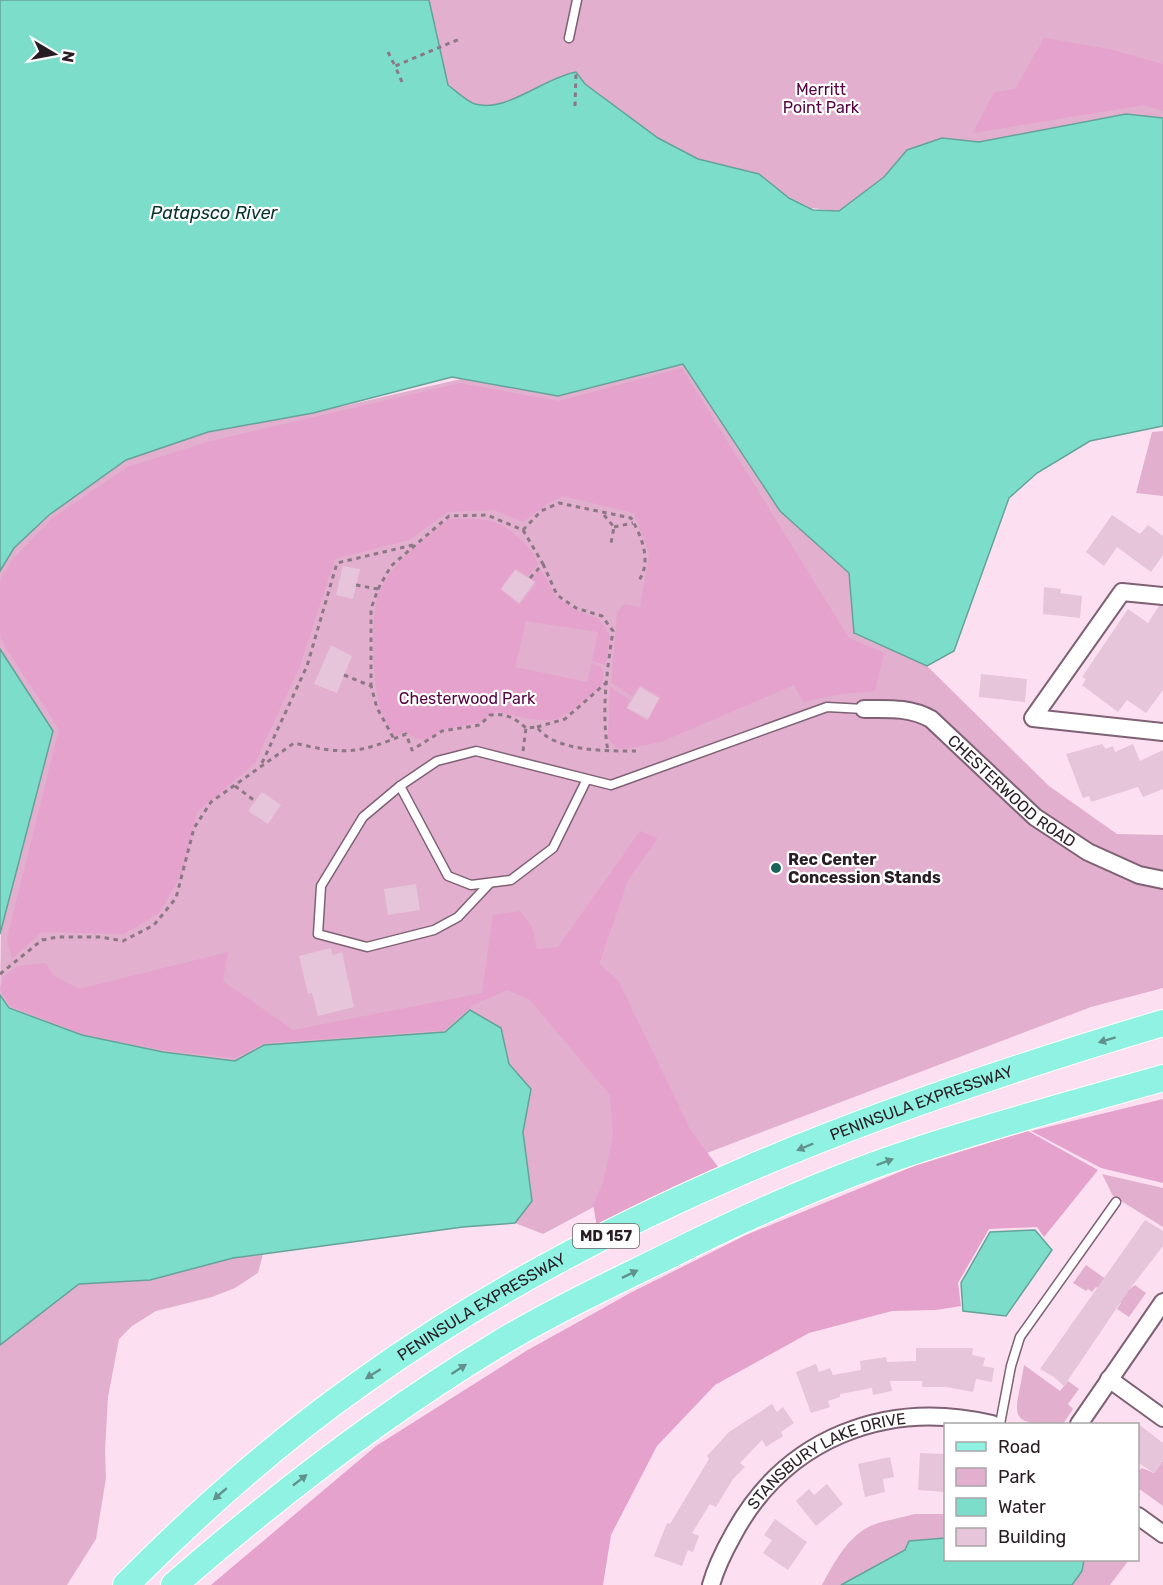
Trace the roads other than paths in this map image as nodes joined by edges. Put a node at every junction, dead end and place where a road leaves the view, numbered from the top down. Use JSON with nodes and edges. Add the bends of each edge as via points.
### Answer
{"nodes":[{"id":1,"x":577,"y":0,"type":"edge"},
{"id":2,"x":569,"y":38,"type":"dead end"},
{"id":3,"x":1163,"y":596,"type":"edge"},
{"id":4,"x":864,"y":709,"type":"joint"},
{"id":5,"x":1163,"y":732,"type":"edge"},
{"id":6,"x":588,"y":779,"type":"junction"},
{"id":7,"x":400,"y":786,"type":"junction"},
{"id":8,"x":1163,"y":880,"type":"edge"},
{"id":9,"x":489,"y":883,"type":"junction"},
{"id":10,"x":1163,"y":1023,"type":"edge"},
{"id":11,"x":1163,"y":1078,"type":"edge"},
{"id":12,"x":1116,"y":1203,"type":"dead end"},
{"id":13,"x":1163,"y":1302,"type":"edge"},
{"id":14,"x":1109,"y":1379,"type":"junction"},
{"id":15,"x":1163,"y":1418,"type":"edge"},
{"id":16,"x":984,"y":1423,"type":"edge"},
{"id":17,"x":999,"y":1423,"type":"edge"},
{"id":18,"x":1080,"y":1423,"type":"edge"},
{"id":19,"x":1139,"y":1517,"type":"edge"},
{"id":20,"x":1163,"y":1534,"type":"edge"},
{"id":21,"x":126,"y":1585,"type":"edge"},
{"id":22,"x":174,"y":1585,"type":"edge"},
{"id":23,"x":711,"y":1585,"type":"edge"}],
"edges":[{"from":1,"to":2,"type":"lane"},
{"from":3,"to":5,"type":"street","via":[[1122,592],[1033,718]]},
{"from":4,"to":6,"type":"lane","via":[[827,707],[611,785]]},
{"from":4,"to":8,"type":"street","name":"CHESTERWOOD ROAD","via":[[902,708],[931,719],[1035,817],[1088,852],[1139,875]]},
{"from":6,"to":7,"type":"lane","via":[[476,751],[437,760]]},
{"from":6,"to":9,"type":"lane","via":[[553,848],[511,879]]},
{"from":7,"to":9,"type":"lane","via":[[448,876],[471,885]]},
{"from":7,"to":9,"type":"lane","via":[[363,817],[321,886],[318,934],[367,947],[434,930],[458,917]]},
{"from":10,"to":21,"type":"main road","name":"PENINSULA EXPRESSWAY","number":"MD 157","one_way":true,"via":[[960,1086],[852,1126],[685,1196],[539,1271],[339,1399],[216,1497]]},
{"from":22,"to":11,"type":"main road","number":"MD 157","one_way":true,"via":[[328,1458],[495,1346],[554,1312],[747,1216],[820,1186],[903,1155]]},
{"from":12,"to":17,"type":"lane","via":[[1020,1337]]},
{"from":13,"to":14,"type":"street"},
{"from":14,"to":15,"type":"street"},
{"from":14,"to":18,"type":"street"},
{"from":16,"to":23,"type":"street","name":"STANSBURY LAKE DRIVE","via":[[965,1418],[905,1416],[876,1422],[816,1446],[765,1487],[747,1510]]},
{"from":19,"to":20,"type":"street"}]}
